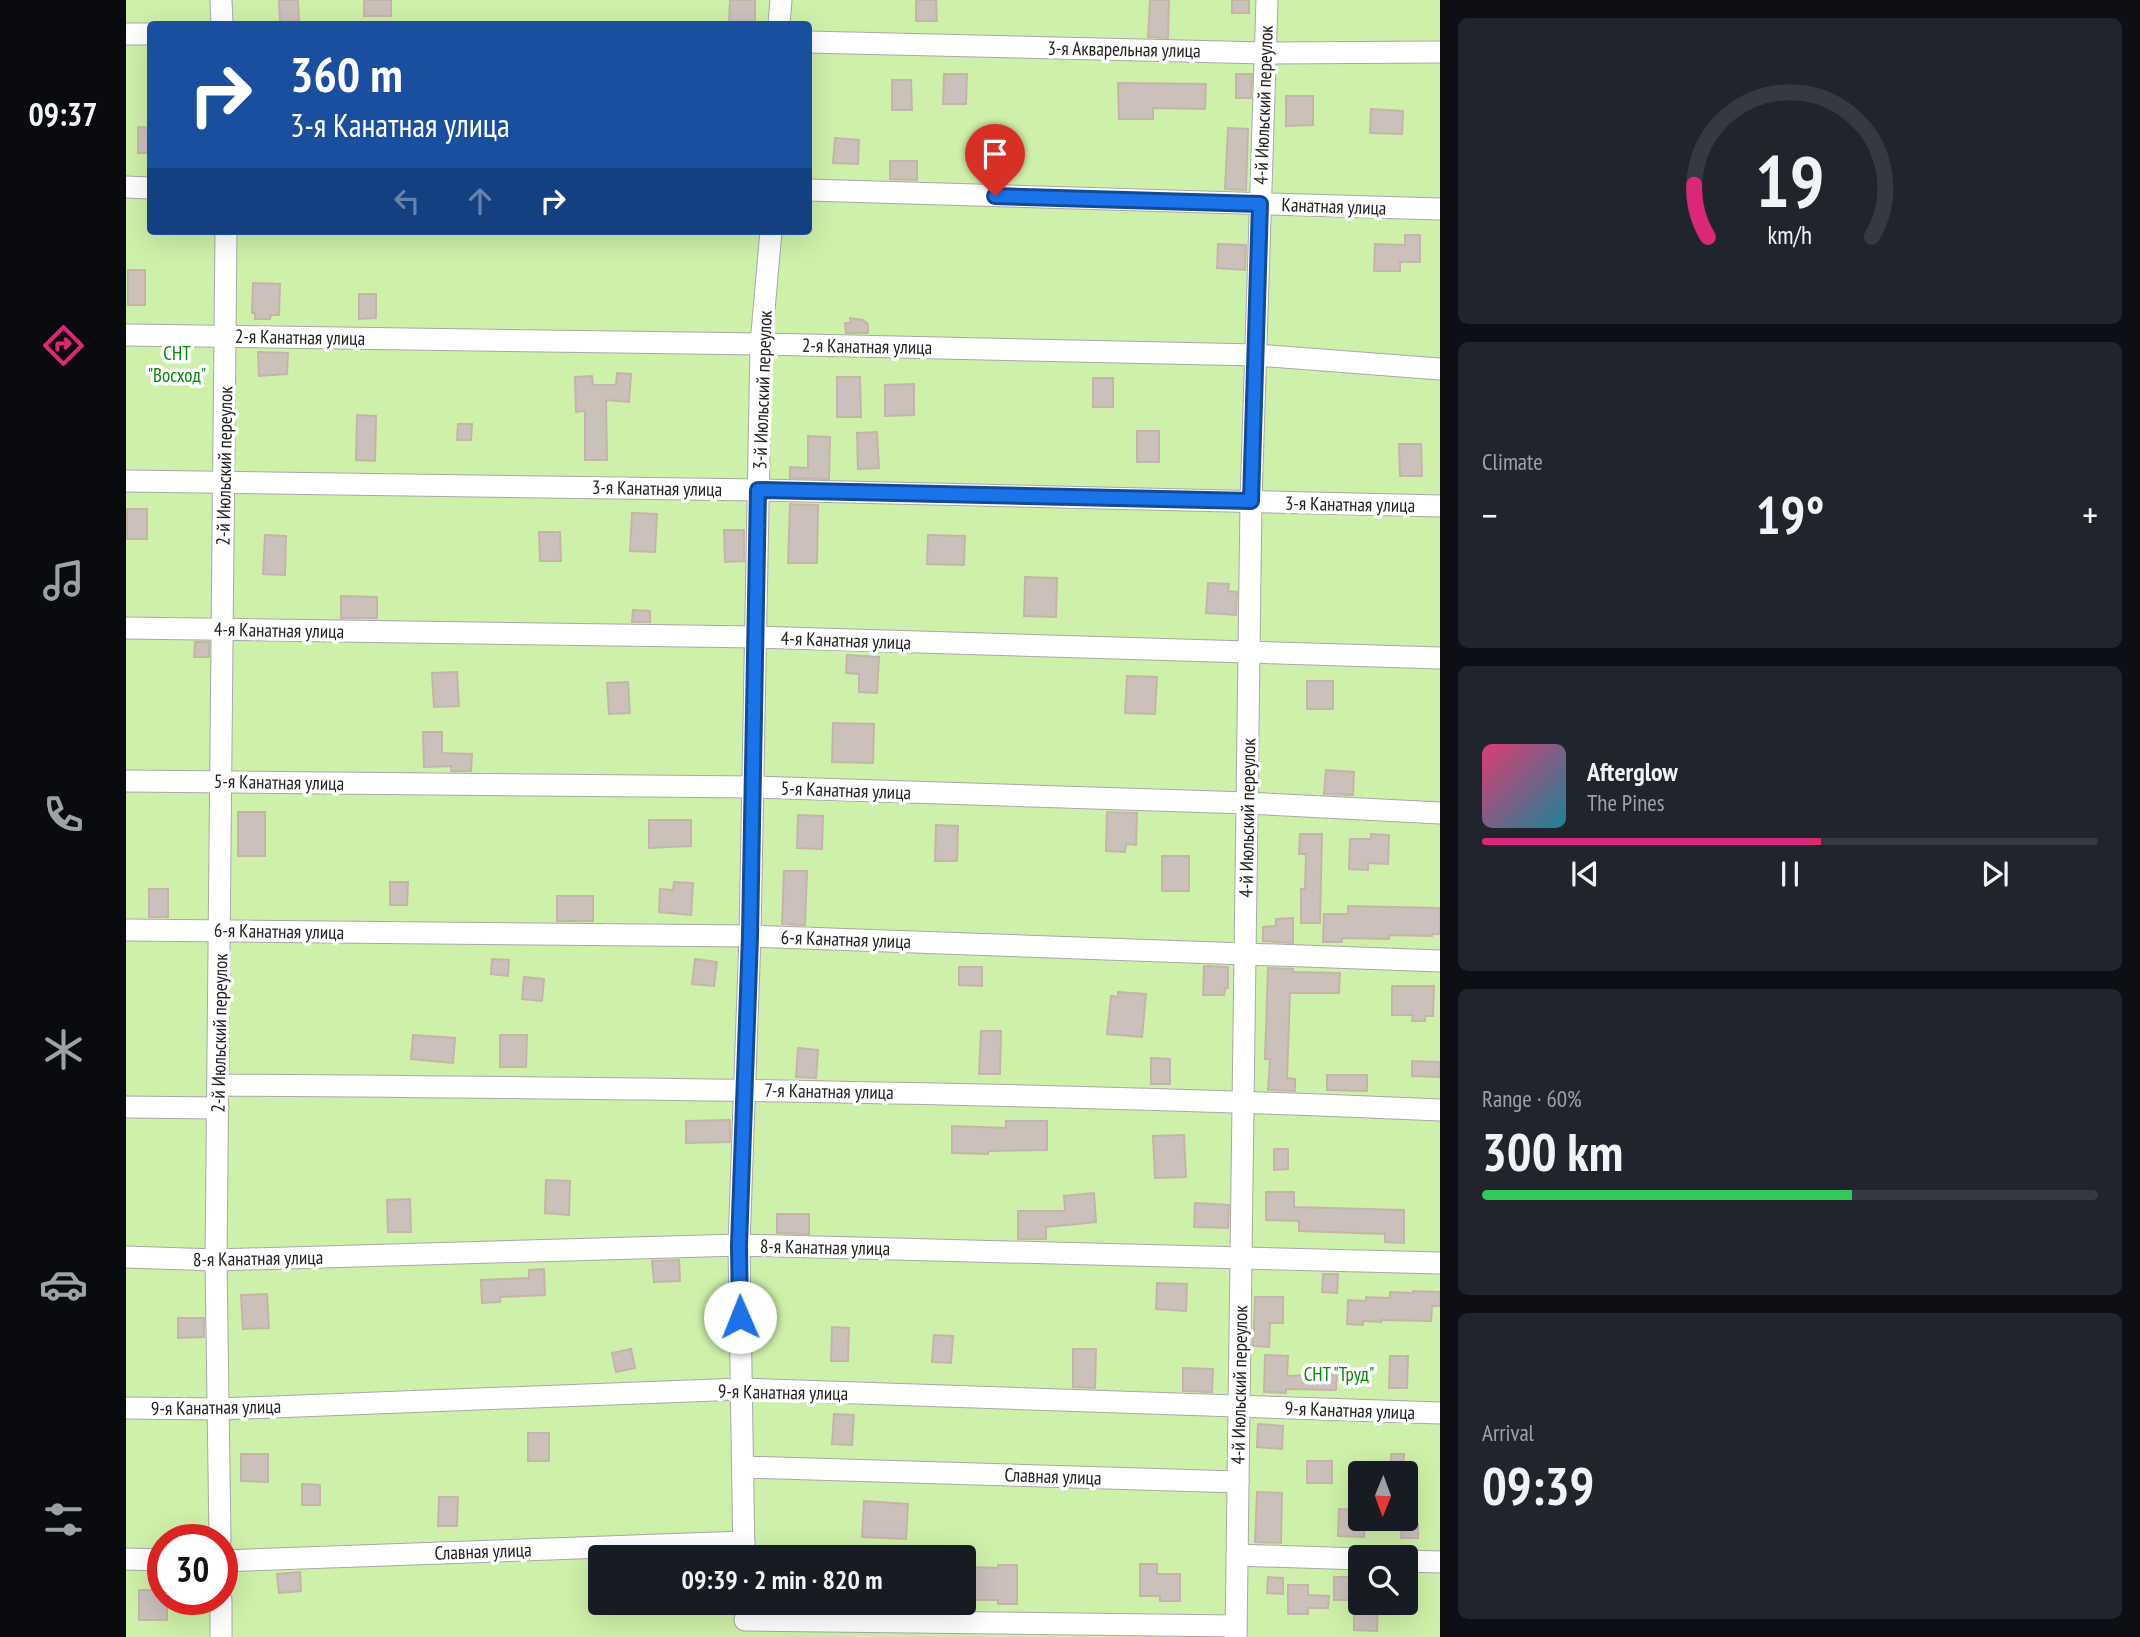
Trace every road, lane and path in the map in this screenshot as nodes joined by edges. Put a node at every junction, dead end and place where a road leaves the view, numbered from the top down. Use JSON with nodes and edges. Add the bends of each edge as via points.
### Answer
{"nodes":[{"id":1,"x":221,"y":0,"type":"edge"},
{"id":2,"x":781,"y":0,"type":"edge"},
{"id":3,"x":1267,"y":0,"type":"edge"},
{"id":4,"x":222,"y":21,"type":"edge"},
{"id":5,"x":779,"y":21,"type":"edge"},
{"id":6,"x":126,"y":34,"type":"edge"},
{"id":7,"x":147,"y":34,"type":"edge"},
{"id":8,"x":812,"y":42,"type":"edge"},
{"id":9,"x":1440,"y":52,"type":"edge"},
{"id":10,"x":1265,"y":53,"type":"junction"},
{"id":11,"x":126,"y":187,"type":"edge"},
{"id":12,"x":147,"y":188,"type":"edge"},
{"id":13,"x":812,"y":190,"type":"edge"},
{"id":14,"x":1260,"y":204,"type":"junction"},
{"id":15,"x":1440,"y":209,"type":"edge"},
{"id":16,"x":226,"y":235,"type":"edge"},
{"id":17,"x":771,"y":235,"type":"edge"},
{"id":18,"x":126,"y":335,"type":"edge"},
{"id":19,"x":225,"y":336,"type":"junction"},
{"id":20,"x":761,"y":344,"type":"junction"},
{"id":21,"x":1256,"y":355,"type":"junction"},
{"id":22,"x":1440,"y":369,"type":"edge"},
{"id":23,"x":126,"y":481,"type":"edge"},
{"id":24,"x":224,"y":481,"type":"junction"},
{"id":25,"x":758,"y":490,"type":"junction"},
{"id":26,"x":1251,"y":501,"type":"junction"},
{"id":27,"x":1440,"y":506,"type":"edge"},
{"id":28,"x":126,"y":628,"type":"edge"},
{"id":29,"x":222,"y":629,"type":"junction"},
{"id":30,"x":756,"y":637,"type":"junction"},
{"id":31,"x":1249,"y":652,"type":"junction"},
{"id":32,"x":1440,"y":659,"type":"edge"},
{"id":33,"x":126,"y":781,"type":"edge"},
{"id":34,"x":221,"y":782,"type":"junction"},
{"id":35,"x":753,"y":787,"type":"junction"},
{"id":36,"x":1247,"y":803,"type":"junction"},
{"id":37,"x":1440,"y":813,"type":"edge"},
{"id":38,"x":126,"y":930,"type":"edge"},
{"id":39,"x":219,"y":930,"type":"junction"},
{"id":40,"x":750,"y":936,"type":"junction"},
{"id":41,"x":1245,"y":953,"type":"junction"},
{"id":42,"x":1440,"y":961,"type":"edge"},
{"id":43,"x":218,"y":1085,"type":"junction"},
{"id":44,"x":745,"y":1089,"type":"junction"},
{"id":45,"x":1243,"y":1102,"type":"junction"},
{"id":46,"x":126,"y":1107,"type":"edge"},
{"id":47,"x":218,"y":1108,"type":"junction"},
{"id":48,"x":1440,"y":1110,"type":"edge"},
{"id":49,"x":739,"y":1245,"type":"junction"},
{"id":50,"x":1241,"y":1256,"type":"junction"},
{"id":51,"x":126,"y":1257,"type":"edge"},
{"id":52,"x":216,"y":1260,"type":"junction"},
{"id":53,"x":1440,"y":1263,"type":"edge"},
{"id":54,"x":741,"y":1389,"type":"junction"},
{"id":55,"x":1239,"y":1406,"type":"junction"},
{"id":56,"x":126,"y":1408,"type":"edge"},
{"id":57,"x":219,"y":1409,"type":"junction"},
{"id":58,"x":1440,"y":1413,"type":"edge"},
{"id":59,"x":743,"y":1467,"type":"junction"},
{"id":60,"x":1238,"y":1482,"type":"junction"},
{"id":61,"x":220,"y":1524,"type":"edge"},
{"id":62,"x":744,"y":1545,"type":"edge"},
{"id":63,"x":588,"y":1553,"type":"edge"},
{"id":64,"x":1237,"y":1555,"type":"junction"},
{"id":65,"x":126,"y":1559,"type":"edge"},
{"id":66,"x":1348,"y":1559,"type":"edge"},
{"id":67,"x":147,"y":1560,"type":"edge"},
{"id":68,"x":238,"y":1561,"type":"edge"},
{"id":69,"x":1418,"y":1561,"type":"edge"},
{"id":70,"x":1440,"y":1562,"type":"edge"},
{"id":71,"x":221,"y":1615,"type":"edge"},
{"id":72,"x":745,"y":1620,"type":"edge"},
{"id":73,"x":1236,"y":1632,"type":"edge"},
{"id":74,"x":221,"y":1637,"type":"edge"}],
"edges":[{"from":1,"to":4,"type":"street"},
{"from":2,"to":5,"type":"street"},
{"from":3,"to":10,"type":"street","name":"4-й Июльский переулок"},
{"from":6,"to":7,"type":"street"},
{"from":8,"to":10,"type":"street","name":"3-я Акварельная улица"},
{"from":9,"to":10,"type":"street","name":"3-я Акварельная улица"},
{"from":10,"to":14,"type":"street","name":"4-й Июльский переулок"},
{"from":11,"to":12,"type":"street"},
{"from":13,"to":14,"type":"street","name":"Канатная улица"},
{"from":14,"to":15,"type":"street","name":"Канатная улица"},
{"from":14,"to":21,"type":"street","name":"4-й Июльский переулок"},
{"from":16,"to":19,"type":"street","name":"2-й Июльский переулок"},
{"from":17,"to":20,"type":"street","name":"3-й Июльский переулок"},
{"from":18,"to":19,"type":"street","name":"2-я Канатная улица"},
{"from":19,"to":20,"type":"street","name":"2-я Канатная улица"},
{"from":19,"to":24,"type":"street","name":"2-й Июльский переулок"},
{"from":20,"to":21,"type":"street","name":"2-я Канатная улица"},
{"from":20,"to":25,"type":"street","name":"3-й Июльский переулок"},
{"from":21,"to":22,"type":"street","name":"2-я Канатная улица"},
{"from":21,"to":26,"type":"street","name":"4-й Июльский переулок"},
{"from":23,"to":24,"type":"street","name":"3-я Канатная улица"},
{"from":24,"to":25,"type":"street","name":"3-я Канатная улица"},
{"from":24,"to":29,"type":"street","name":"2-й Июльский переулок"},
{"from":25,"to":26,"type":"street","name":"3-я Канатная улица"},
{"from":25,"to":30,"type":"street","name":"3-й Июльский переулок"},
{"from":26,"to":27,"type":"street","name":"3-я Канатная улица"},
{"from":26,"to":31,"type":"street","name":"4-й Июльский переулок"},
{"from":28,"to":29,"type":"street","name":"4-я Канатная улица"},
{"from":29,"to":30,"type":"street","name":"4-я Канатная улица"},
{"from":29,"to":34,"type":"street","name":"2-й Июльский переулок"},
{"from":30,"to":31,"type":"street","name":"4-я Канатная улица"},
{"from":30,"to":35,"type":"street","name":"3-й Июльский переулок"},
{"from":31,"to":32,"type":"street","name":"4-я Канатная улица"},
{"from":31,"to":36,"type":"street","name":"4-й Июльский переулок"},
{"from":33,"to":34,"type":"street","name":"5-я Канатная улица"},
{"from":34,"to":35,"type":"street","name":"5-я Канатная улица"},
{"from":34,"to":39,"type":"street","name":"2-й Июльский переулок"},
{"from":35,"to":36,"type":"street","name":"5-я Канатная улица"},
{"from":35,"to":40,"type":"street","name":"3-й Июльский переулок"},
{"from":36,"to":37,"type":"street","name":"5-я Канатная улица"},
{"from":36,"to":41,"type":"street","name":"4-й Июльский переулок"},
{"from":38,"to":39,"type":"street","name":"6-я Канатная улица"},
{"from":39,"to":40,"type":"street","name":"6-я Канатная улица"},
{"from":39,"to":43,"type":"street","name":"2-й Июльский переулок"},
{"from":40,"to":41,"type":"street","name":"6-я Канатная улица"},
{"from":40,"to":44,"type":"street","name":"3-й Июльский переулок"},
{"from":41,"to":42,"type":"street","name":"6-я Канатная улица"},
{"from":41,"to":45,"type":"street","name":"4-й Июльский переулок"},
{"from":43,"to":44,"type":"street","name":"7-я Канатная улица"},
{"from":43,"to":47,"type":"street","name":"2-й Июльский переулок"},
{"from":44,"to":45,"type":"street","name":"7-я Канатная улица"},
{"from":44,"to":49,"type":"street","name":"3-й Июльский переулок"},
{"from":45,"to":48,"type":"street","name":"7-я Канатная улица"},
{"from":45,"to":50,"type":"street","name":"4-й Июльский переулок"},
{"from":46,"to":47,"type":"street"},
{"from":47,"to":52,"type":"street","name":"2-й Июльский переулок"},
{"from":49,"to":50,"type":"street","name":"8-я Канатная улица"},
{"from":49,"to":52,"type":"street","name":"8-я Канатная улица"},
{"from":49,"to":54,"type":"street","name":"3-й Июльский переулок"},
{"from":50,"to":53,"type":"street","name":"8-я Канатная улица"},
{"from":50,"to":55,"type":"street","name":"4-й Июльский переулок"},
{"from":51,"to":52,"type":"street","name":"8-я Канатная улица"},
{"from":52,"to":57,"type":"street","name":"2-й Июльский переулок"},
{"from":54,"to":55,"type":"street","name":"9-я Канатная улица"},
{"from":54,"to":57,"type":"street","name":"9-я Канатная улица"},
{"from":54,"to":59,"type":"street","name":"3-й Июльский переулок"},
{"from":55,"to":58,"type":"street","name":"9-я Канатная улица"},
{"from":55,"to":60,"type":"street","name":"4-й Июльский переулок"},
{"from":56,"to":57,"type":"street","name":"9-я Канатная улица"},
{"from":57,"to":61,"type":"street","name":"2-й Июльский переулок"},
{"from":59,"to":60,"type":"street","name":"Славная улица"},
{"from":59,"to":62,"type":"street","name":"3-й Июльский переулок"},
{"from":60,"to":64,"type":"street","name":"4-й Июльский переулок"},
{"from":63,"to":68,"type":"street","name":"Славная улица"},
{"from":64,"to":66,"type":"street"},
{"from":64,"to":73,"type":"street","name":"4-й Июльский переулок"},
{"from":65,"to":67,"type":"street"},
{"from":69,"to":70,"type":"street"},
{"from":71,"to":74,"type":"street"},
{"from":72,"to":73,"type":"street"}]}
